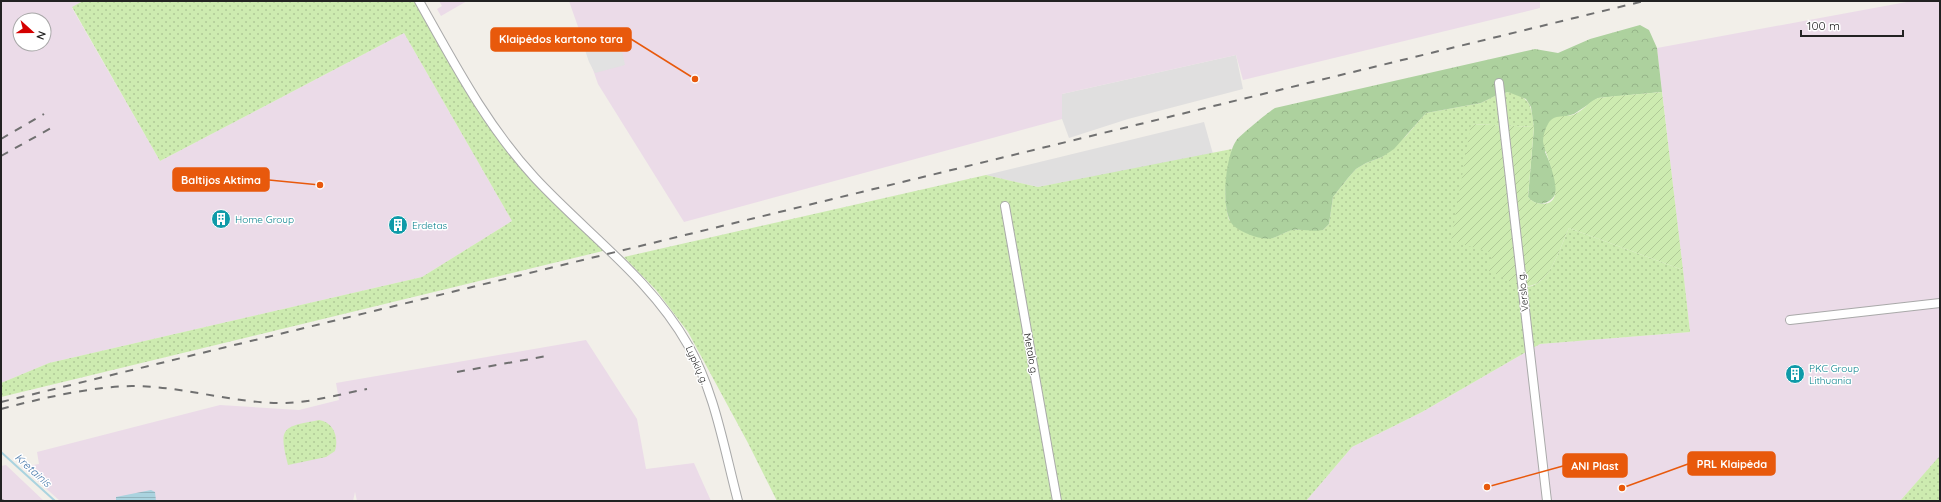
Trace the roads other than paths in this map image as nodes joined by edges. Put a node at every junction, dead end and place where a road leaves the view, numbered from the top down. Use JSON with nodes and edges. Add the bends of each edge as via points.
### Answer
{"nodes":[{"id":1,"x":419,"y":1,"type":"edge"},
{"id":2,"x":1499,"y":83,"type":"dead end"},
{"id":3,"x":1005,"y":206,"type":"dead end"},
{"id":4,"x":1940,"y":303,"type":"edge"},
{"id":5,"x":1790,"y":320,"type":"dead end"},
{"id":6,"x":738,"y":501,"type":"edge"},
{"id":7,"x":1057,"y":501,"type":"edge"},
{"id":8,"x":1547,"y":501,"type":"edge"}],
"edges":[{"from":1,"to":6,"type":"street","name":"Lypkių g.","via":[[472,94],[501,137],[536,179],[612,253],[666,312],[694,355],[712,402]]},
{"from":2,"to":8,"type":"street","name":"Verslo g."},
{"from":3,"to":7,"type":"street","name":"Metalo g."},
{"from":4,"to":5,"type":"street"}]}
